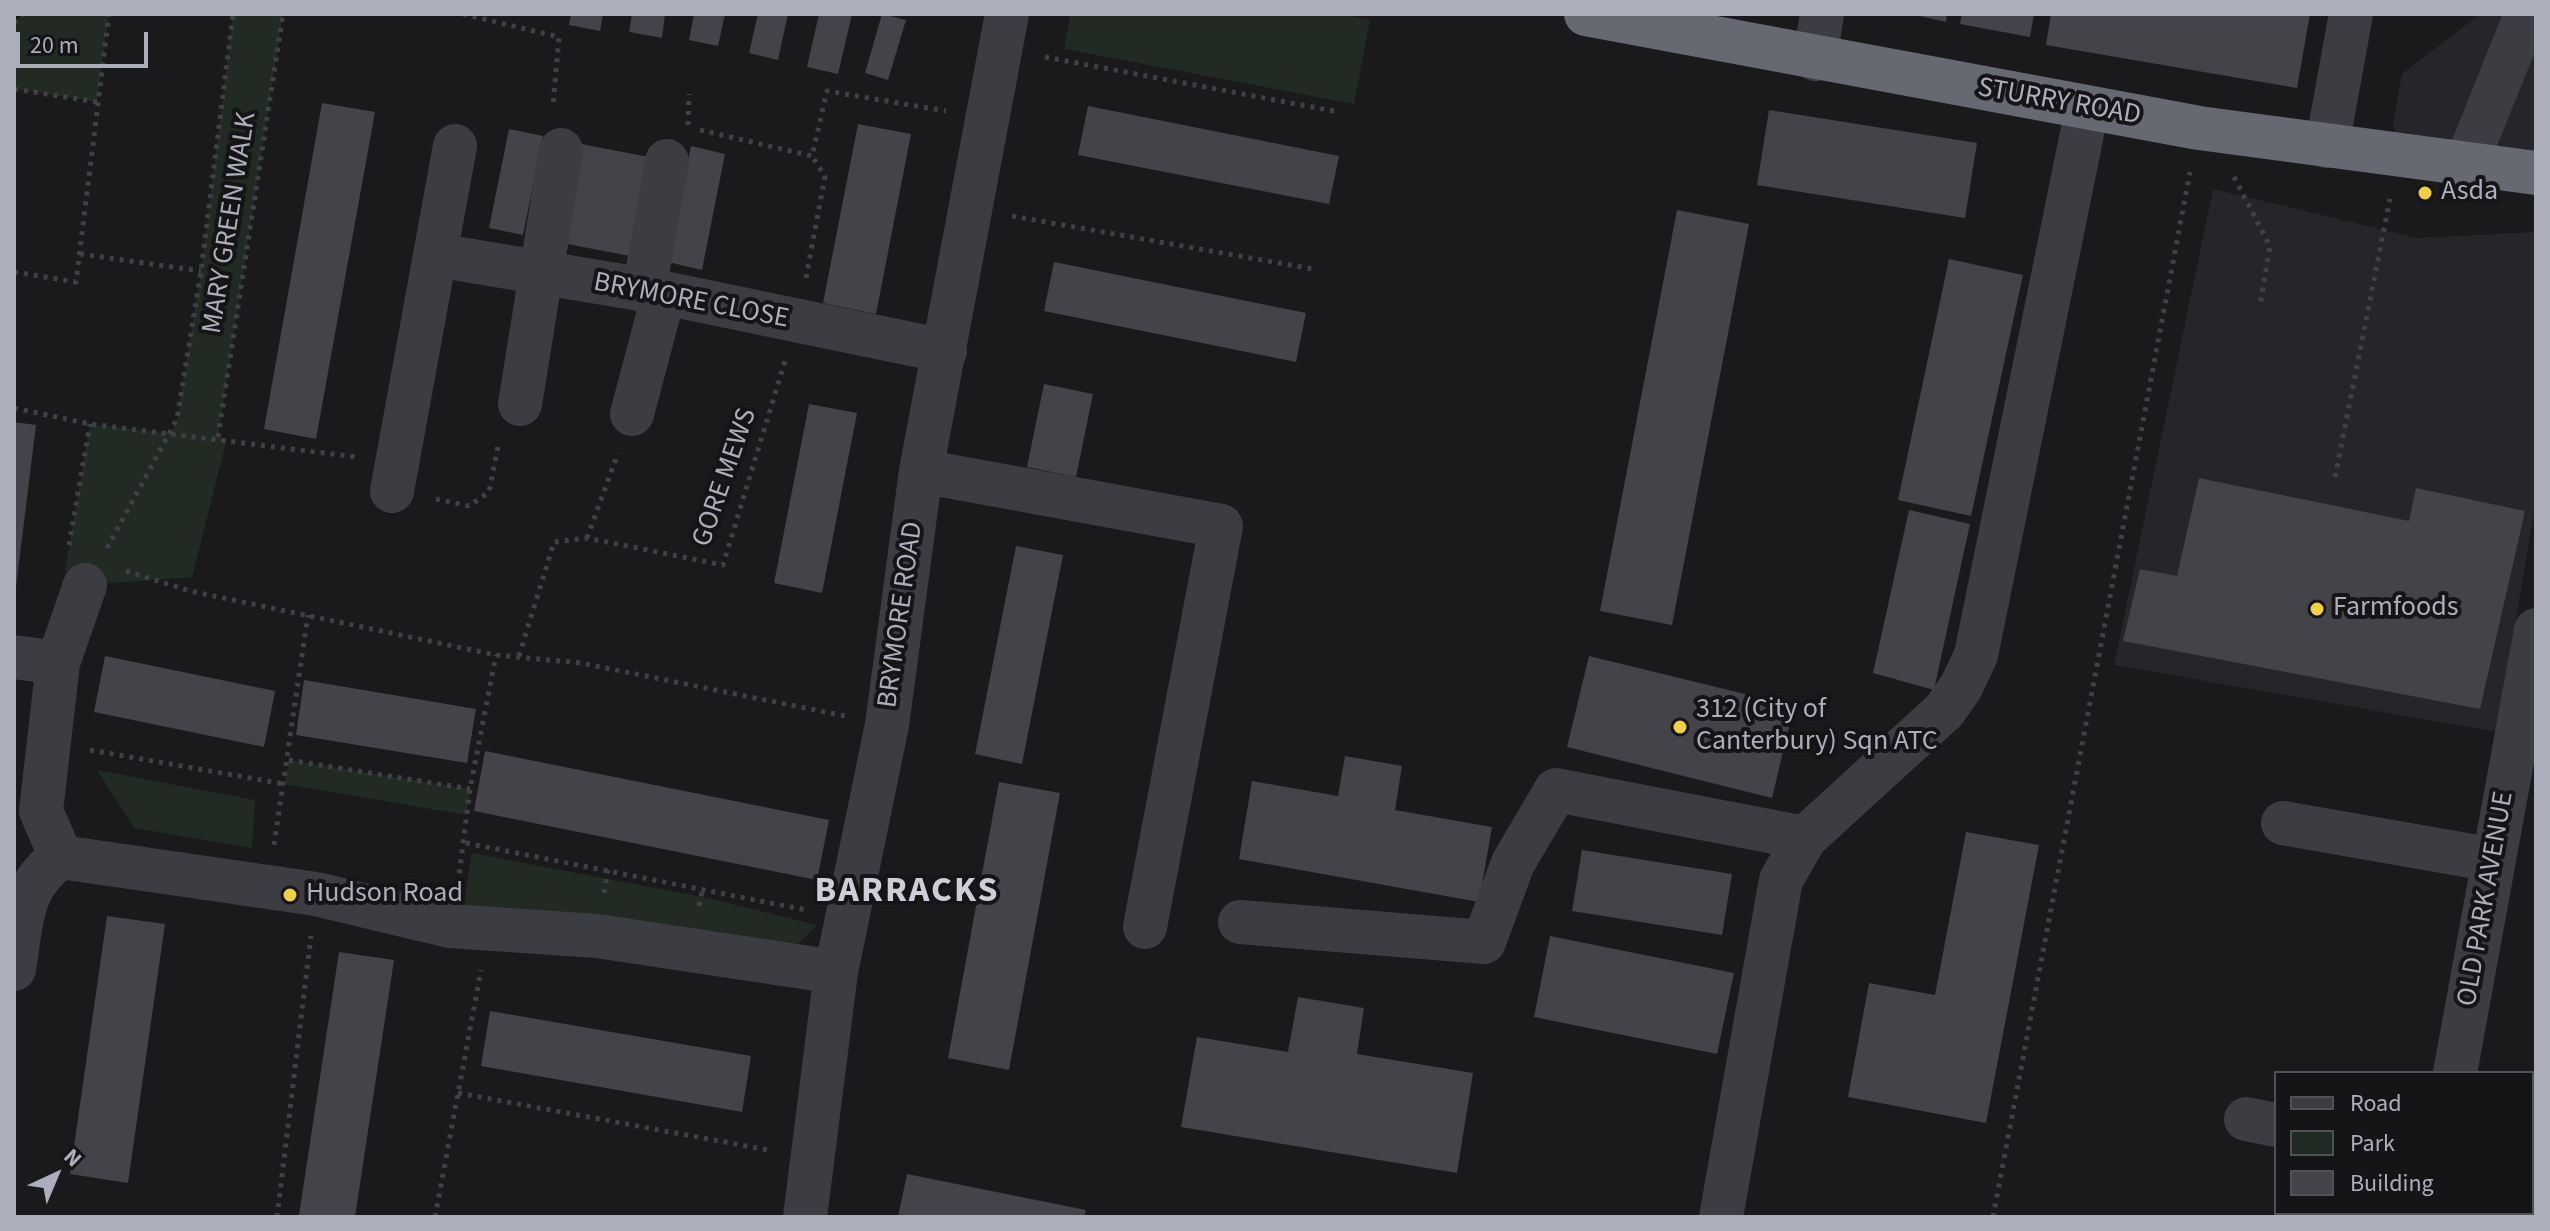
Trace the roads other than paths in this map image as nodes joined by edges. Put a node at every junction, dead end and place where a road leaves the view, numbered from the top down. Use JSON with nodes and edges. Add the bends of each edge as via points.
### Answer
{"nodes":[{"id":1,"x":1586,"y":14,"type":"edge"},
{"id":2,"x":1822,"y":14,"type":"edge"},
{"id":3,"x":2351,"y":14,"type":"edge"},
{"id":4,"x":2522,"y":25,"type":"dead end"},
{"id":5,"x":1004,"y":32,"type":"edge"},
{"id":6,"x":1815,"y":59,"type":"junction"},
{"id":7,"x":2087,"y":109,"type":"junction"},
{"id":8,"x":678,"y":144,"type":"road end"},
{"id":9,"x":455,"y":146,"type":"dead end"},
{"id":10,"x":2327,"y":146,"type":"junction"},
{"id":11,"x":561,"y":150,"type":"road end"},
{"id":12,"x":2466,"y":164,"type":"junction"},
{"id":13,"x":2536,"y":173,"type":"edge"},
{"id":14,"x":436,"y":255,"type":"junction"},
{"id":15,"x":543,"y":275,"type":"junction"},
{"id":16,"x":654,"y":292,"type":"junction"},
{"id":17,"x":945,"y":351,"type":"junction"},
{"id":18,"x":520,"y":404,"type":"road end"},
{"id":19,"x":632,"y":414,"type":"road end"},
{"id":20,"x":921,"y":471,"type":"junction"},
{"id":21,"x":392,"y":491,"type":"road end"},
{"id":22,"x":84,"y":568,"type":"road end"},
{"id":23,"x":2536,"y":630,"type":"edge"},
{"id":24,"x":14,"y":657,"type":"edge"},
{"id":25,"x":58,"y":663,"type":"junction"},
{"id":26,"x":2283,"y":823,"type":"dead end"},
{"id":27,"x":1805,"y":838,"type":"junction"},
{"id":28,"x":61,"y":857,"type":"junction"},
{"id":29,"x":2494,"y":860,"type":"junction"},
{"id":30,"x":1240,"y":922,"type":"dead end"},
{"id":31,"x":1145,"y":927,"type":"dead end"},
{"id":32,"x":14,"y":969,"type":"edge"},
{"id":33,"x":836,"y":972,"type":"junction"},
{"id":34,"x":2455,"y":1071,"type":"edge"},
{"id":35,"x":805,"y":1217,"type":"edge"},
{"id":36,"x":1721,"y":1217,"type":"edge"}],
"edges":[{"from":1,"to":6,"type":"highway","name":"STURRY ROAD"},
{"from":2,"to":6,"type":"street"},
{"from":3,"to":10,"type":"street"},
{"from":4,"to":12,"type":"street"},
{"from":5,"to":17,"type":"street","name":"BRYMORE ROAD"},
{"from":6,"to":7,"type":"highway","name":"STURRY ROAD"},
{"from":7,"to":10,"type":"highway","name":"STURRY ROAD"},
{"from":7,"to":27,"type":"street","via":[[1976,655],[1944,711]]},
{"from":8,"to":16,"type":"street"},
{"from":9,"to":14,"type":"street"},
{"from":10,"to":12,"type":"highway","name":"STURRY ROAD"},
{"from":11,"to":15,"type":"street"},
{"from":12,"to":13,"type":"highway","name":"STURRY ROAD"},
{"from":14,"to":15,"type":"street","name":"BRYMORE CLOSE"},
{"from":14,"to":21,"type":"street"},
{"from":15,"to":16,"type":"street","name":"BRYMORE CLOSE"},
{"from":15,"to":18,"type":"street"},
{"from":16,"to":17,"type":"street","name":"BRYMORE CLOSE"},
{"from":16,"to":19,"type":"street"},
{"from":17,"to":20,"type":"street","name":"BRYMORE ROAD"},
{"from":20,"to":31,"type":"street","via":[[1221,526]]},
{"from":20,"to":33,"type":"street","name":"BRYMORE ROAD","via":[[887,725]]},
{"from":22,"to":25,"type":"street"},
{"from":23,"to":29,"type":"street","name":"OLD PARK AVENUE"},
{"from":24,"to":25,"type":"street"},
{"from":25,"to":28,"type":"street","via":[[41,811]]},
{"from":26,"to":29,"type":"street"},
{"from":27,"to":30,"type":"street","via":[[1556,790],[1513,863],[1484,942]]},
{"from":27,"to":36,"type":"street","via":[[1781,880]]},
{"from":28,"to":32,"type":"street","via":[[42,870],[27,891]]},
{"from":28,"to":33,"type":"street","via":[[267,885],[470,926],[597,936]]},
{"from":29,"to":34,"type":"street","name":"OLD PARK AVENUE"},
{"from":33,"to":35,"type":"street","name":"BRYMORE ROAD"}]}
